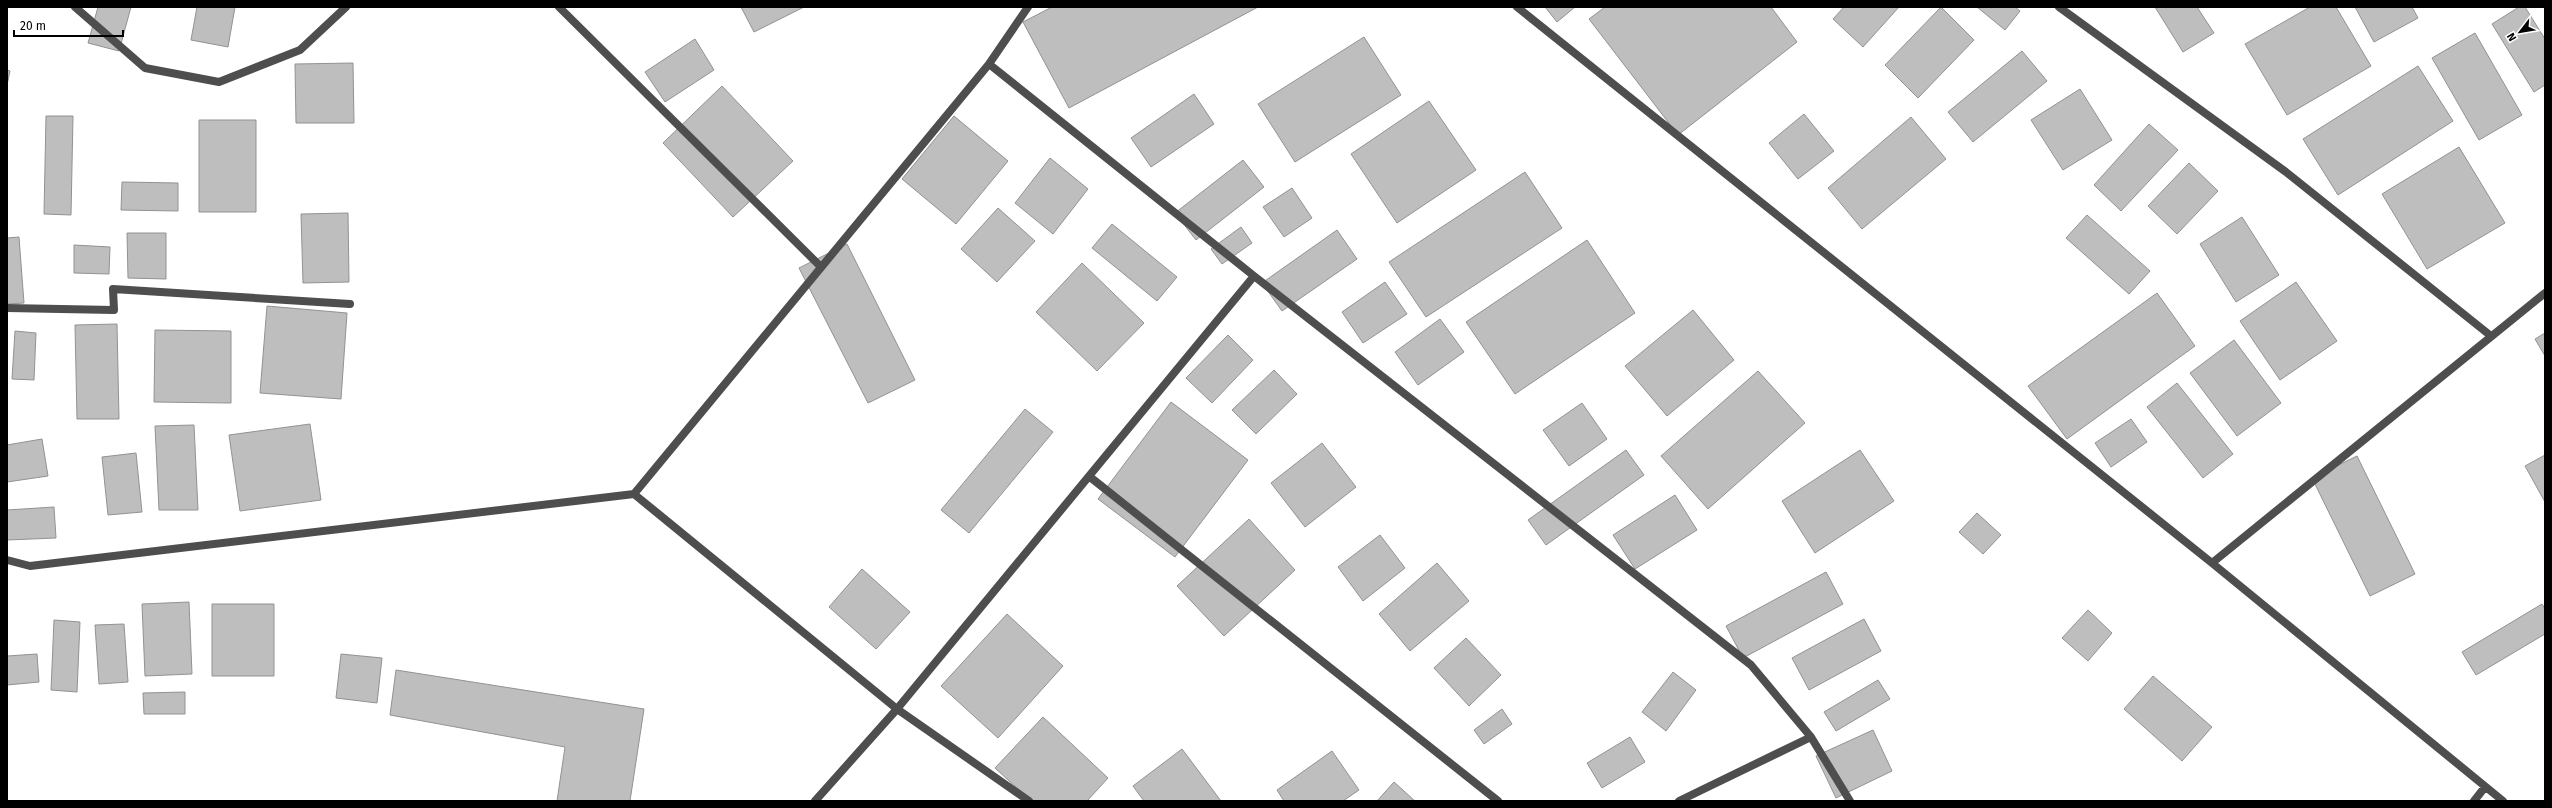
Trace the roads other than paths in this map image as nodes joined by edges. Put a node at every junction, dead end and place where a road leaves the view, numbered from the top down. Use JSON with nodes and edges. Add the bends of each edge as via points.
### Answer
{"nodes":[{"id":1,"x":75,"y":7,"type":"edge"},
{"id":2,"x":346,"y":7,"type":"edge"},
{"id":3,"x":559,"y":7,"type":"edge"},
{"id":4,"x":1028,"y":7,"type":"edge"},
{"id":5,"x":1517,"y":7,"type":"edge"},
{"id":6,"x":2059,"y":7,"type":"edge"},
{"id":7,"x":989,"y":64,"type":"junction"},
{"id":8,"x":820,"y":266,"type":"junction"},
{"id":9,"x":1254,"y":276,"type":"junction"},
{"id":10,"x":2545,"y":293,"type":"edge"},
{"id":11,"x":350,"y":304,"type":"dead end"},
{"id":12,"x":7,"y":308,"type":"edge"},
{"id":13,"x":2491,"y":336,"type":"junction"},
{"id":14,"x":1090,"y":477,"type":"junction"},
{"id":15,"x":634,"y":494,"type":"junction"},
{"id":16,"x":7,"y":560,"type":"edge"},
{"id":17,"x":2212,"y":563,"type":"junction"},
{"id":18,"x":897,"y":709,"type":"junction"},
{"id":19,"x":1811,"y":737,"type":"junction"},
{"id":20,"x":2486,"y":786,"type":"junction"},
{"id":21,"x":815,"y":801,"type":"edge"},
{"id":22,"x":1029,"y":801,"type":"edge"},
{"id":23,"x":1498,"y":801,"type":"edge"},
{"id":24,"x":1679,"y":801,"type":"edge"},
{"id":25,"x":1850,"y":801,"type":"edge"},
{"id":26,"x":2474,"y":801,"type":"edge"},
{"id":27,"x":2503,"y":801,"type":"edge"}],
"edges":[{"from":1,"to":2,"type":"street","via":[[145,68],[219,82],[300,50]]},
{"from":3,"to":8,"type":"street"},
{"from":4,"to":7,"type":"street"},
{"from":5,"to":17,"type":"street"},
{"from":6,"to":13,"type":"street","via":[[2286,172]]},
{"from":7,"to":8,"type":"street"},
{"from":7,"to":9,"type":"street"},
{"from":8,"to":15,"type":"street"},
{"from":9,"to":14,"type":"street"},
{"from":9,"to":19,"type":"street","via":[[1751,665]]},
{"from":10,"to":13,"type":"street"},
{"from":11,"to":12,"type":"street","via":[[113,289],[114,310]]},
{"from":13,"to":17,"type":"street"},
{"from":14,"to":18,"type":"street"},
{"from":14,"to":23,"type":"street"},
{"from":15,"to":16,"type":"street","via":[[30,566]]},
{"from":15,"to":18,"type":"street"},
{"from":17,"to":20,"type":"street"},
{"from":18,"to":21,"type":"street"},
{"from":18,"to":22,"type":"street"},
{"from":19,"to":24,"type":"street"},
{"from":19,"to":25,"type":"street"},
{"from":20,"to":26,"type":"street"},
{"from":20,"to":27,"type":"street"}]}
